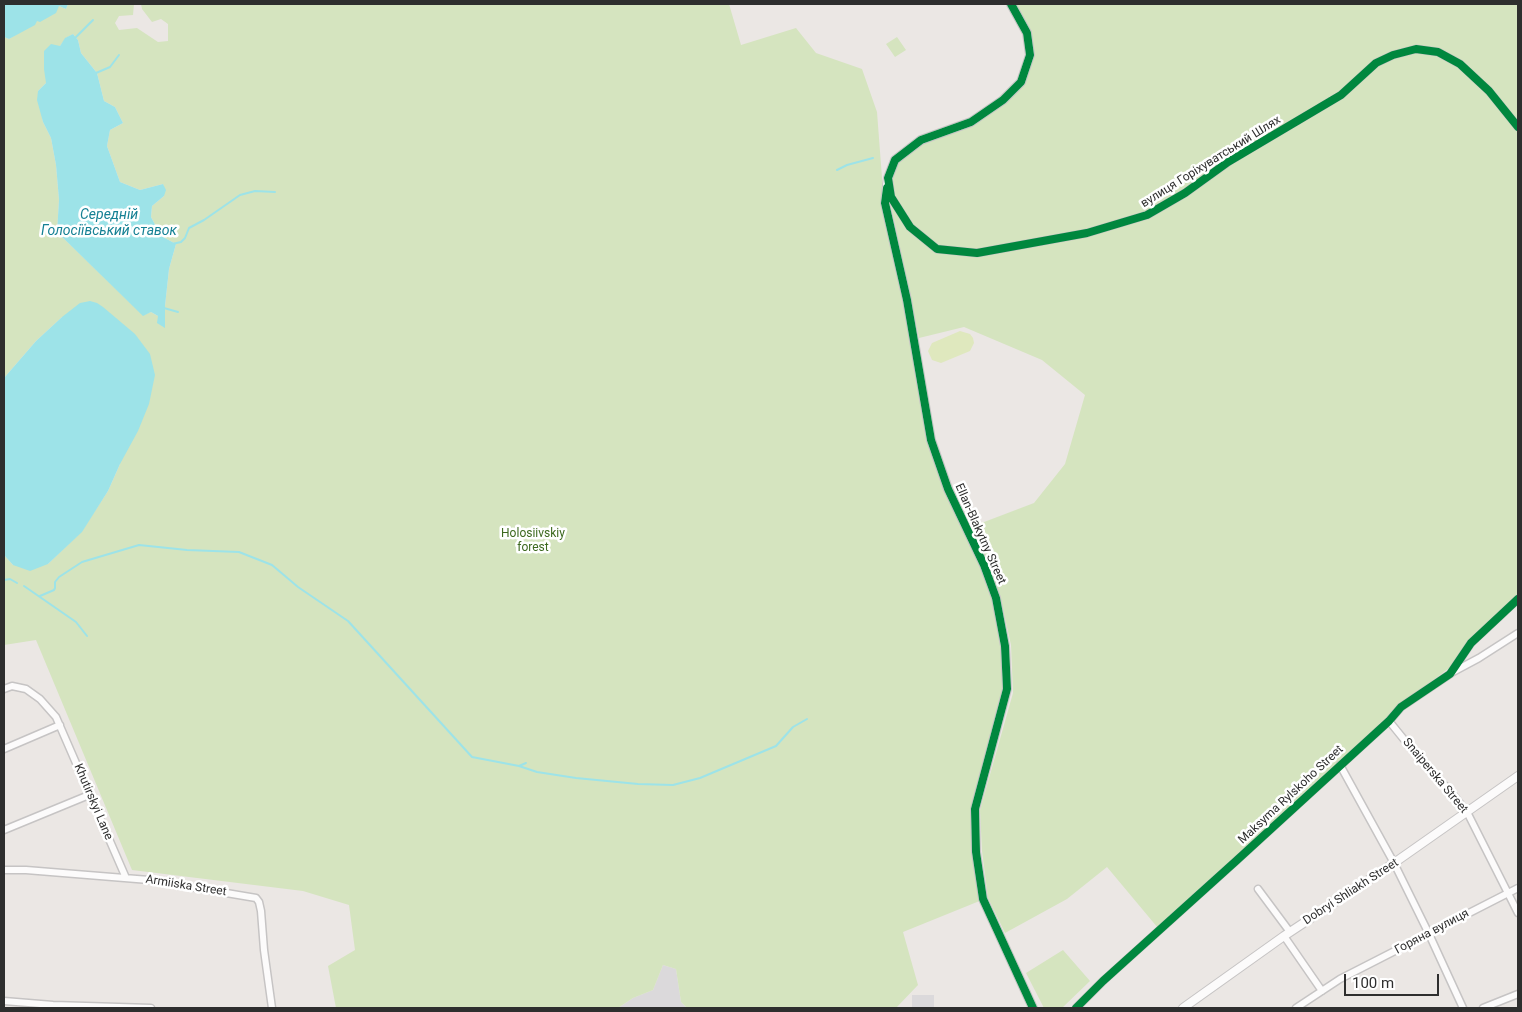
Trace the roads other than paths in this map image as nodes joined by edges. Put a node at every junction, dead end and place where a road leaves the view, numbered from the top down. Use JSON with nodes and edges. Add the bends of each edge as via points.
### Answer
{"nodes":[{"id":1,"x":1011,"y":4,"type":"edge"},
{"id":2,"x":1518,"y":127,"type":"edge"},
{"id":3,"x":888,"y":178,"type":"junction"},
{"id":4,"x":1518,"y":599,"type":"edge"},
{"id":5,"x":1518,"y":633,"type":"edge"},
{"id":6,"x":1450,"y":674,"type":"junction"},
{"id":7,"x":4,"y":689,"type":"edge"},
{"id":8,"x":1389,"y":721,"type":"junction"},
{"id":9,"x":60,"y":725,"type":"junction"},
{"id":10,"x":4,"y":748,"type":"edge"},
{"id":11,"x":1340,"y":765,"type":"junction"},
{"id":12,"x":1518,"y":776,"type":"edge"},
{"id":13,"x":89,"y":795,"type":"junction"},
{"id":14,"x":1467,"y":812,"type":"junction"},
{"id":15,"x":4,"y":830,"type":"edge"},
{"id":16,"x":1394,"y":863,"type":"junction"},
{"id":17,"x":4,"y":870,"type":"edge"},
{"id":18,"x":126,"y":878,"type":"junction"},
{"id":19,"x":1258,"y":888,"type":"dead end"},
{"id":20,"x":1518,"y":888,"type":"edge"},
{"id":21,"x":1507,"y":893,"type":"junction"},
{"id":22,"x":1518,"y":913,"type":"edge"},
{"id":23,"x":1287,"y":934,"type":"junction"},
{"id":24,"x":1429,"y":934,"type":"junction"},
{"id":25,"x":1322,"y":991,"type":"junction"},
{"id":26,"x":1518,"y":994,"type":"edge"},
{"id":27,"x":4,"y":1001,"type":"edge"},
{"id":28,"x":151,"y":1008,"type":"edge"},
{"id":29,"x":272,"y":1008,"type":"edge"},
{"id":30,"x":1033,"y":1008,"type":"edge"},
{"id":31,"x":1076,"y":1008,"type":"edge"},
{"id":32,"x":1184,"y":1008,"type":"edge"},
{"id":33,"x":1296,"y":1008,"type":"edge"},
{"id":34,"x":1463,"y":1008,"type":"edge"},
{"id":35,"x":1483,"y":1008,"type":"edge"}],
"edges":[{"from":1,"to":3,"type":"street","via":[[1027,34],[1030,55],[1021,82],[1003,100],[971,122],[922,140],[895,160]]},
{"from":2,"to":3,"type":"street","name":"вулиця Горіхуватський Шлях","via":[[1489,91],[1460,64],[1438,52],[1416,49],[1376,63],[1341,95],[1228,162],[1147,216],[1087,233],[977,253],[937,249],[910,227],[891,197]]},
{"from":3,"to":30,"type":"street","name":"Ellan-Blakytny Street","via":[[885,203],[931,440],[948,489],[996,598],[1005,646],[1007,689],[975,809],[976,852],[983,900]]},
{"from":4,"to":6,"type":"street","name":"Maksyma Rylskoho Street","via":[[1471,643]]},
{"from":5,"to":6,"type":"street"},
{"from":6,"to":8,"type":"street","name":"Maksyma Rylskoho Street","via":[[1401,707]]},
{"from":7,"to":9,"type":"street","name":"Khutirskyi Lane","via":[[12,686],[26,689],[50,708]]},
{"from":8,"to":11,"type":"street","name":"Maksyma Rylskoho Street"},
{"from":8,"to":14,"type":"street","name":"Snaiperska Street"},
{"from":9,"to":10,"type":"street"},
{"from":9,"to":13,"type":"street","name":"Khutirskyi Lane"},
{"from":11,"to":16,"type":"street"},
{"from":11,"to":31,"type":"street","name":"Maksyma Rylskoho Street"},
{"from":12,"to":14,"type":"street","name":"Dobryi Shliakh Street"},
{"from":13,"to":15,"type":"street"},
{"from":13,"to":18,"type":"street","name":"Khutirskyi Lane"},
{"from":14,"to":16,"type":"street","name":"Dobryi Shliakh Street"},
{"from":14,"to":21,"type":"street","name":"Snaiperska Street"},
{"from":16,"to":23,"type":"street","name":"Dobryi Shliakh Street"},
{"from":16,"to":24,"type":"street"},
{"from":17,"to":18,"type":"street","name":"Armiiska Street"},
{"from":18,"to":29,"type":"street","name":"Armiiska Street","via":[[256,898],[261,911]]},
{"from":19,"to":23,"type":"street"},
{"from":20,"to":21,"type":"street","name":"Горяна вулиця"},
{"from":21,"to":22,"type":"street","name":"Snaiperska Street"},
{"from":21,"to":24,"type":"street","name":"Горяна вулиця"},
{"from":23,"to":25,"type":"street"},
{"from":23,"to":32,"type":"street","name":"Dobryi Shliakh Street"},
{"from":24,"to":25,"type":"street","name":"Горяна вулиця"},
{"from":24,"to":34,"type":"street"},
{"from":25,"to":33,"type":"street","name":"Горяна вулиця"},
{"from":26,"to":35,"type":"street"},
{"from":27,"to":28,"type":"street"}]}
